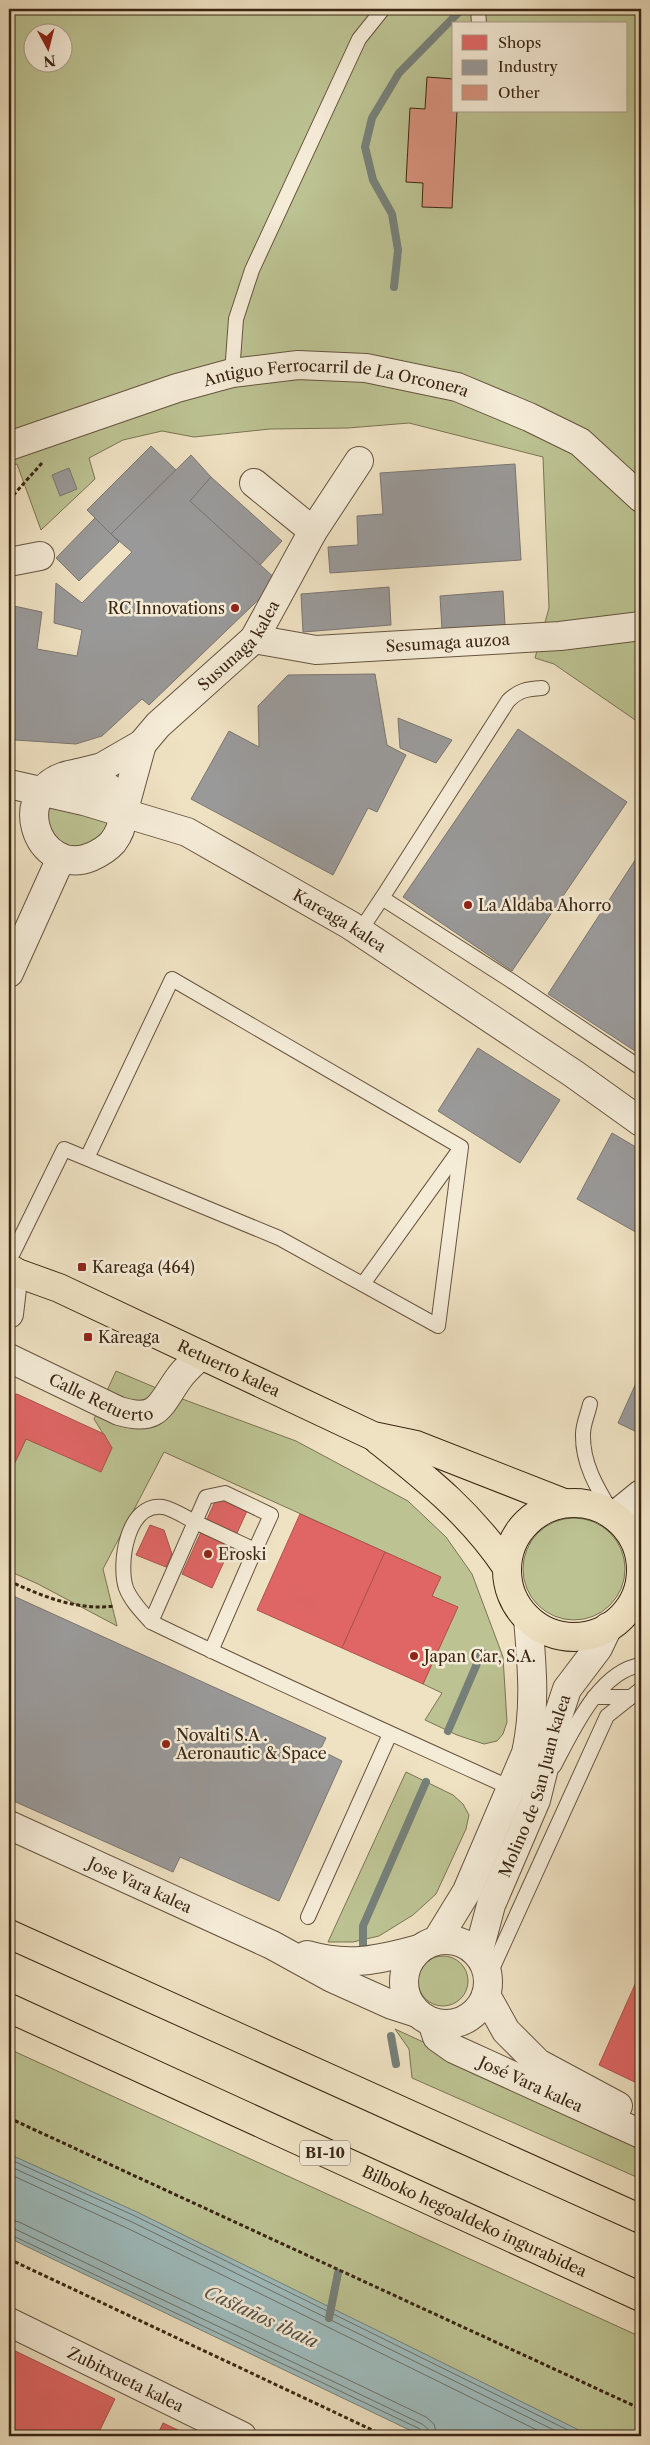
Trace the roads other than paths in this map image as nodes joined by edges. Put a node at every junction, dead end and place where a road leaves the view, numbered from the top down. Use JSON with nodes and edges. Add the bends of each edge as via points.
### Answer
{"nodes":[{"id":1,"x":383,"y":9,"type":"edge"},
{"id":2,"x":478,"y":9,"type":"edge"},
{"id":3,"x":480,"y":22,"type":"edge"},
{"id":4,"x":232,"y":373,"type":"junction"},
{"id":5,"x":9,"y":446,"type":"edge"},
{"id":6,"x":359,"y":460,"type":"dead end"},
{"id":7,"x":254,"y":483,"type":"dead end"},
{"id":8,"x":641,"y":498,"type":"edge"},
{"id":9,"x":313,"y":531,"type":"junction"},
{"id":10,"x":40,"y":556,"type":"dead end"},
{"id":11,"x":9,"y":562,"type":"edge"},
{"id":12,"x":641,"y":626,"type":"edge"},
{"id":13,"x":254,"y":639,"type":"junction"},
{"id":14,"x":542,"y":688,"type":"dead end"},
{"id":15,"x":142,"y":744,"type":"junction"},
{"id":16,"x":78,"y":773,"type":"junction"},
{"id":17,"x":9,"y":784,"type":"edge"},
{"id":18,"x":42,"y":791,"type":"junction"},
{"id":19,"x":122,"y":813,"type":"junction"},
{"id":20,"x":61,"y":858,"type":"junction"},
{"id":21,"x":382,"y":898,"type":"junction"},
{"id":22,"x":360,"y":931,"type":"junction"},
{"id":23,"x":9,"y":973,"type":"edge"},
{"id":24,"x":641,"y":1068,"type":"edge"},
{"id":25,"x":641,"y":1122,"type":"edge"},
{"id":26,"x":461,"y":1147,"type":"junction"},
{"id":27,"x":87,"y":1158,"type":"junction"},
{"id":28,"x":11,"y":1261,"type":"edge"},
{"id":29,"x":363,"y":1284,"type":"junction"},
{"id":30,"x":9,"y":1314,"type":"edge"},
{"id":31,"x":201,"y":1355,"type":"junction"},
{"id":32,"x":9,"y":1358,"type":"edge"},
{"id":33,"x":590,"y":1404,"type":"dead end"},
{"id":34,"x":373,"y":1436,"type":"junction"},
{"id":35,"x":641,"y":1494,"type":"edge"},
{"id":36,"x":564,"y":1504,"type":"junction"},
{"id":37,"x":614,"y":1516,"type":"junction"},
{"id":38,"x":195,"y":1522,"type":"junction"},
{"id":39,"x":255,"y":1550,"type":"junction"},
{"id":40,"x":640,"y":1555,"type":"edge"},
{"id":41,"x":506,"y":1566,"type":"junction"},
{"id":42,"x":528,"y":1619,"type":"junction"},
{"id":43,"x":151,"y":1622,"type":"junction"},
{"id":44,"x":623,"y":1622,"type":"edge"},
{"id":45,"x":211,"y":1651,"type":"junction"},
{"id":46,"x":641,"y":1665,"type":"edge"},
{"id":47,"x":636,"y":1693,"type":"edge"},
{"id":48,"x":594,"y":1698,"type":"junction"},
{"id":49,"x":390,"y":1734,"type":"junction"},
{"id":50,"x":524,"y":1794,"type":"junction"},
{"id":51,"x":9,"y":1825,"type":"edge"},
{"id":52,"x":308,"y":1916,"type":"dead end"},
{"id":53,"x":9,"y":1934,"type":"edge"},
{"id":54,"x":272,"y":1945,"type":"junction"},
{"id":55,"x":428,"y":1945,"type":"junction"},
{"id":56,"x":484,"y":1976,"type":"junction"},
{"id":57,"x":9,"y":2008,"type":"edge"},
{"id":58,"x":425,"y":2018,"type":"junction"},
{"id":59,"x":641,"y":2119,"type":"edge"},
{"id":60,"x":641,"y":2134,"type":"edge"},
{"id":61,"x":641,"y":2220,"type":"edge"},
{"id":62,"x":641,"y":2297,"type":"edge"},
{"id":63,"x":9,"y":2322,"type":"edge"},
{"id":64,"x":242,"y":2436,"type":"edge"}],
"edges":[{"from":1,"to":4,"type":"lane","via":[[359,39],[252,270],[236,319]]},
{"from":2,"to":3,"type":"lane"},
{"from":4,"to":5,"type":"street","name":"Antiguo Ferrocarril de La Orconera","via":[[178,388]]},
{"from":4,"to":8,"type":"street","name":"Antiguo Ferrocarril de La Orconera","via":[[298,365],[366,368],[457,387],[580,442]]},
{"from":6,"to":9,"type":"street","name":"Susunaga kalea"},
{"from":7,"to":9,"type":"street"},
{"from":9,"to":13,"type":"street","name":"Susunaga kalea"},
{"from":10,"to":11,"type":"street"},
{"from":12,"to":13,"type":"street","name":"Sesumaga auzoa","via":[[560,636],[316,650]]},
{"from":13,"to":15,"type":"street","name":"Susunaga kalea","via":[[158,725]]},
{"from":14,"to":21,"type":"lane","via":[[526,689],[508,701]]},
{"from":15,"to":16,"type":"street","via":[[102,767]]},
{"from":15,"to":19,"type":"street"},
{"from":16,"to":18,"type":"street","via":[[59,777]]},
{"from":16,"to":19,"type":"street","via":[[93,775],[108,785]]},
{"from":17,"to":18,"type":"street","name":"Kareaga kalea"},
{"from":18,"to":19,"type":"street","name":"Kareaga kalea"},
{"from":18,"to":20,"type":"street","via":[[35,804],[37,834]]},
{"from":19,"to":20,"type":"street","via":[[113,841],[102,852],[75,861]]},
{"from":19,"to":22,"type":"street","name":"Kareaga kalea","via":[[187,832]]},
{"from":20,"to":23,"type":"street"},
{"from":21,"to":22,"type":"lane"},
{"from":21,"to":24,"type":"lane"},
{"from":22,"to":25,"type":"street","name":"Kareaga kalea"},
{"from":26,"to":27,"type":"lane","via":[[172,980]]},
{"from":26,"to":29,"type":"lane"},
{"from":26,"to":29,"type":"lane","via":[[438,1326]]},
{"from":27,"to":28,"type":"lane","via":[[64,1149]]},
{"from":27,"to":29,"type":"lane","via":[[279,1238]]},
{"from":28,"to":30,"type":"street"},
{"from":28,"to":31,"type":"main road","name":"Retuerto kalea","via":[[59,1288]]},
{"from":31,"to":32,"type":"street","name":"Calle Retuerto","via":[[158,1408],[149,1414],[135,1416]]},
{"from":31,"to":34,"type":"main road","name":"Retuerto kalea"},
{"from":33,"to":37,"type":"lane","via":[[583,1434],[585,1460]]},
{"from":34,"to":36,"type":"main road","via":[[416,1445]]},
{"from":34,"to":41,"type":"main road","via":[[442,1491]]},
{"from":35,"to":37,"type":"street"},
{"from":36,"to":37,"type":"main road","via":[[598,1507]]},
{"from":36,"to":41,"type":"main road","via":[[542,1511],[524,1525],[512,1544]]},
{"from":37,"to":40,"type":"main road","via":[[630,1533]]},
{"from":38,"to":39,"type":"lane"},
{"from":38,"to":39,"type":"lane","via":[[206,1497],[225,1493],[233,1496],[271,1515]]},
{"from":38,"to":43,"type":"lane"},
{"from":38,"to":43,"type":"lane","via":[[163,1507],[151,1509],[138,1517],[128,1534],[123,1559],[126,1587],[134,1603]]},
{"from":39,"to":45,"type":"lane"},
{"from":40,"to":44,"type":"main road","via":[[641,1577]]},
{"from":41,"to":42,"type":"main road","via":[[508,1586]]},
{"from":42,"to":44,"type":"main road","via":[[546,1631],[566,1636],[588,1635]]},
{"from":42,"to":50,"type":"street","name":"Molino de San Juan kalea","via":[[534,1699]]},
{"from":43,"to":45,"type":"lane"},
{"from":44,"to":50,"type":"street","name":"Molino de San Juan kalea","via":[[567,1688],[554,1728]]},
{"from":45,"to":49,"type":"lane"},
{"from":46,"to":48,"type":"lane","via":[[613,1679]]},
{"from":47,"to":48,"type":"lane"},
{"from":47,"to":56,"type":"lane","via":[[603,1723]]},
{"from":48,"to":50,"type":"lane"},
{"from":49,"to":50,"type":"lane"},
{"from":49,"to":52,"type":"lane"},
{"from":50,"to":55,"type":"street","name":"Molino de San Juan kalea","via":[[467,1891]]},
{"from":50,"to":56,"type":"street","name":"Molino de San Juan kalea","via":[[492,1905]]},
{"from":51,"to":54,"type":"street","name":"Jose Vara kalea"},
{"from":53,"to":61,"type":"main road"},
{"from":54,"to":55,"type":"street","name":"Jose Vara kalea","via":[[318,1958],[371,1962]]},
{"from":54,"to":58,"type":"street","name":"Jose Vara kalea","via":[[332,1978]]},
{"from":55,"to":56,"type":"street","via":[[459,1942]]},
{"from":55,"to":58,"type":"street","via":[[407,1963],[403,1988],[407,1999]]},
{"from":56,"to":58,"type":"street","via":[[480,2007],[470,2017],[445,2024]]},
{"from":56,"to":59,"type":"street","name":"José Vara kalea","via":[[506,2031],[538,2063]]},
{"from":57,"to":62,"type":"main road","name":"Bilboko hegoaldeko ingurabidea","number":"BI-10"},
{"from":58,"to":60,"type":"street","name":"José Vara kalea","via":[[438,2037],[454,2049]]},
{"from":63,"to":64,"type":"street","name":"Zubitxueta kalea"}]}
